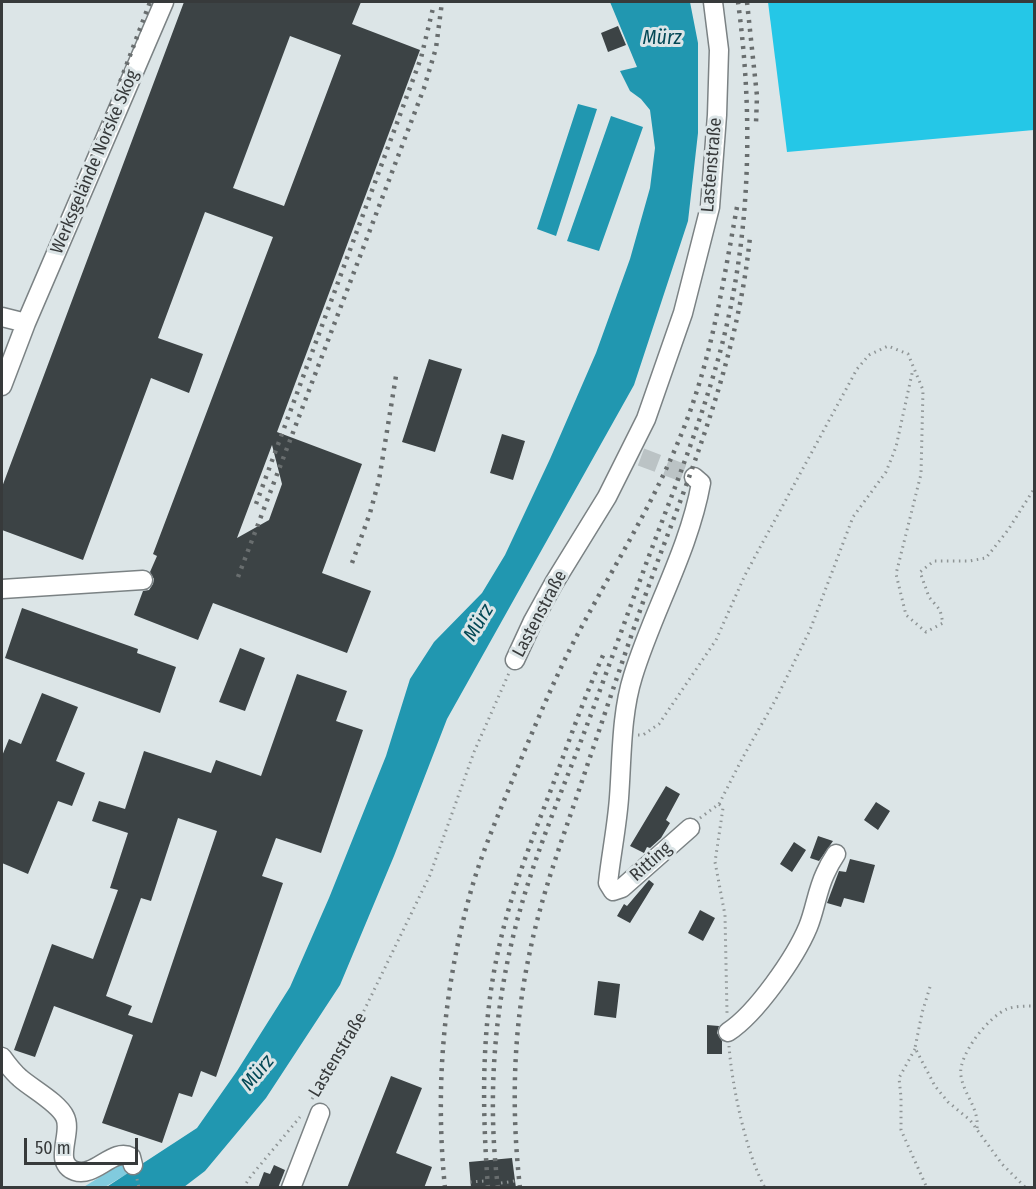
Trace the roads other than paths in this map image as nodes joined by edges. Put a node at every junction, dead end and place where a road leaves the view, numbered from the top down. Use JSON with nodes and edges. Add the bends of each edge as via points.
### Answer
{"nodes":[{"id":1,"x":164,"y":2,"type":"edge"},
{"id":2,"x":713,"y":2,"type":"edge"},
{"id":3,"x":2,"y":317,"type":"edge"},
{"id":4,"x":26,"y":323,"type":"junction"},
{"id":5,"x":2,"y":386,"type":"edge"},
{"id":6,"x":694,"y":477,"type":"dead end"},
{"id":7,"x":143,"y":580,"type":"dead end"},
{"id":8,"x":2,"y":589,"type":"edge"},
{"id":9,"x":515,"y":660,"type":"road end"},
{"id":10,"x":690,"y":828,"type":"road end"},
{"id":11,"x":836,"y":854,"type":"dead end"},
{"id":12,"x":728,"y":1032,"type":"road end"},
{"id":13,"x":2,"y":1057,"type":"edge"},
{"id":14,"x":310,"y":1110,"type":"road end"},
{"id":15,"x":133,"y":1165,"type":"dead end"},
{"id":16,"x":291,"y":1188,"type":"edge"}],
"edges":[{"from":1,"to":4,"type":"street","name":"Werksgelände Norske Skog"},
{"from":2,"to":9,"type":"street","name":"Lastenstraße","via":[[718,61],[710,207],[683,313],[635,455],[554,583]]},
{"from":3,"to":4,"type":"street"},
{"from":4,"to":5,"type":"street","name":"Werksgelände Norske Skog"},
{"from":6,"to":10,"type":"street","name":"Ritting","via":[[701,483],[678,560],[632,678],[623,732],[610,888],[622,888]]},
{"from":7,"to":8,"type":"street"},
{"from":11,"to":12,"type":"street","via":[[825,874],[808,926],[778,980]]},
{"from":13,"to":15,"type":"street","via":[[64,1115],[64,1158],[68,1167],[85,1171],[120,1155],[130,1157]]},
{"from":14,"to":16,"type":"street"}]}
